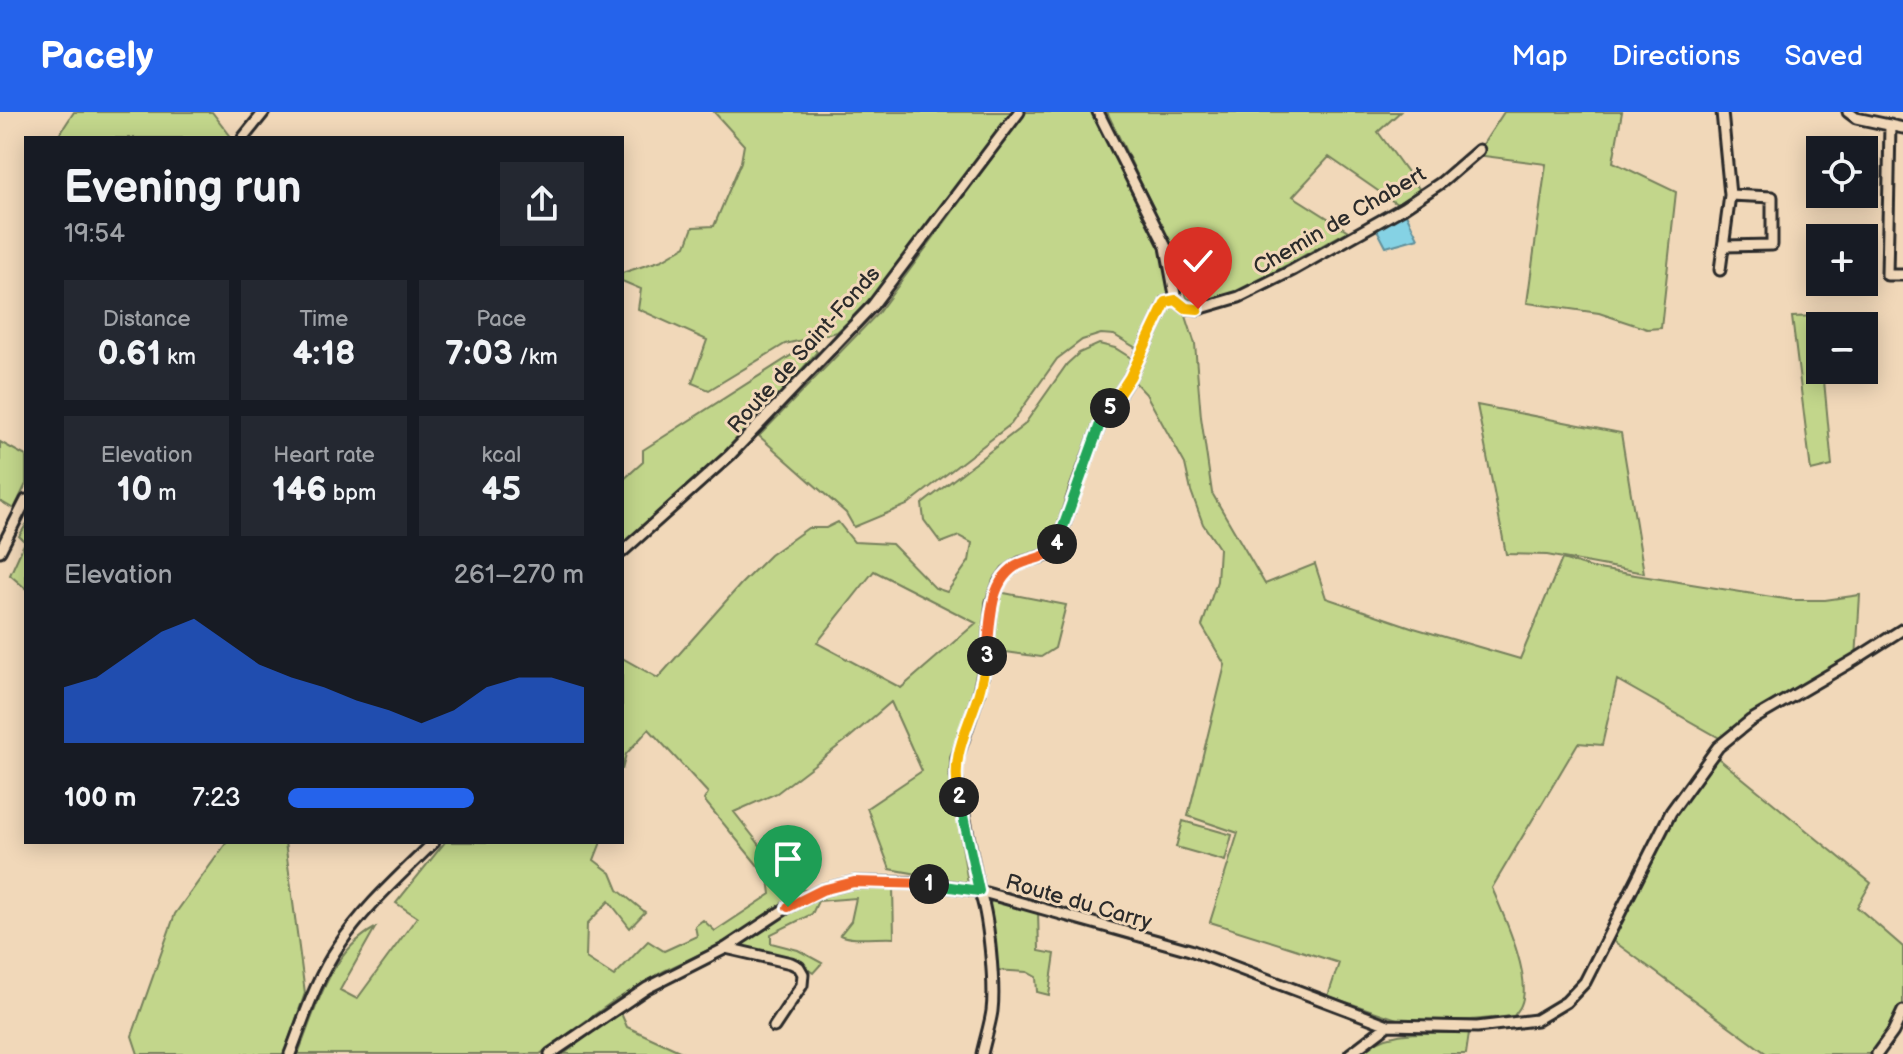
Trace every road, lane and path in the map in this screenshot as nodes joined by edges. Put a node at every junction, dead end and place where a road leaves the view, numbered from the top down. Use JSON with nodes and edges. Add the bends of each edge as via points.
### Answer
{"nodes":[{"id":1,"x":264,"y":112,"type":"edge"},
{"id":2,"x":1019,"y":112,"type":"edge"},
{"id":3,"x":1098,"y":112,"type":"edge"},
{"id":4,"x":1722,"y":112,"type":"edge"},
{"id":5,"x":1848,"y":112,"type":"edge"},
{"id":6,"x":1890,"y":125,"type":"junction"},
{"id":7,"x":1903,"y":128,"type":"edge"},
{"id":8,"x":245,"y":136,"type":"edge"},
{"id":9,"x":1479,"y":150,"type":"dead end"},
{"id":10,"x":1730,"y":195,"type":"junction"},
{"id":11,"x":1724,"y":246,"type":"junction"},
{"id":12,"x":1720,"y":270,"type":"dead end"},
{"id":13,"x":1903,"y":275,"type":"edge"},
{"id":14,"x":1176,"y":300,"type":"junction"},
{"id":15,"x":24,"y":504,"type":"edge"},
{"id":16,"x":624,"y":550,"type":"edge"},
{"id":17,"x":0,"y":551,"type":"edge"},
{"id":18,"x":1903,"y":629,"type":"edge"},
{"id":19,"x":432,"y":844,"type":"edge"},
{"id":20,"x":979,"y":891,"type":"junction"},
{"id":21,"x":726,"y":948,"type":"junction"},
{"id":22,"x":1903,"y":1011,"type":"edge"},
{"id":23,"x":1388,"y":1025,"type":"junction"},
{"id":24,"x":774,"y":1027,"type":"dead end"},
{"id":25,"x":290,"y":1054,"type":"edge"},
{"id":26,"x":550,"y":1054,"type":"edge"},
{"id":27,"x":982,"y":1054,"type":"edge"},
{"id":28,"x":1350,"y":1054,"type":"edge"},
{"id":29,"x":1877,"y":1054,"type":"edge"}],
"edges":[{"from":1,"to":8,"type":"street"},
{"from":2,"to":16,"type":"street","name":"Route de Saint-Fonds","via":[[873,305],[730,455]]},
{"from":3,"to":14,"type":"street","via":[[1166,247]]},
{"from":4,"to":10,"type":"street"},
{"from":5,"to":6,"type":"street"},
{"from":6,"to":7,"type":"street"},
{"from":6,"to":13,"type":"street","via":[[1887,275]]},
{"from":9,"to":14,"type":"street","name":"Chemin de Chabert","via":[[1403,208],[1239,297],[1198,309]]},
{"from":10,"to":11,"type":"street"},
{"from":10,"to":11,"type":"street","via":[[1772,197],[1772,245]]},
{"from":11,"to":12,"type":"street"},
{"from":14,"to":20,"type":"street","via":[[1166,302],[1130,377],[1100,424],[1053,551],[1007,572],[992,602],[986,660],[956,775]]},
{"from":15,"to":17,"type":"street"},
{"from":18,"to":23,"type":"street","name":"Route du Carry","via":[[1750,721],[1718,747],[1671,812],[1585,982],[1566,1002],[1536,1020],[1477,1027]]},
{"from":19,"to":25,"type":"street","via":[[360,916],[336,949]]},
{"from":20,"to":21,"type":"street","name":"Route du Carry","via":[[924,883],[854,882],[799,901]]},
{"from":20,"to":23,"type":"street","name":"Route du Carry","via":[[1190,950]]},
{"from":20,"to":27,"type":"street","via":[[993,994]]},
{"from":21,"to":24,"type":"street","via":[[799,967],[802,985]]},
{"from":21,"to":26,"type":"street","name":"Route du Carry","via":[[647,988]]},
{"from":22,"to":29,"type":"street"},
{"from":23,"to":28,"type":"street"}]}
